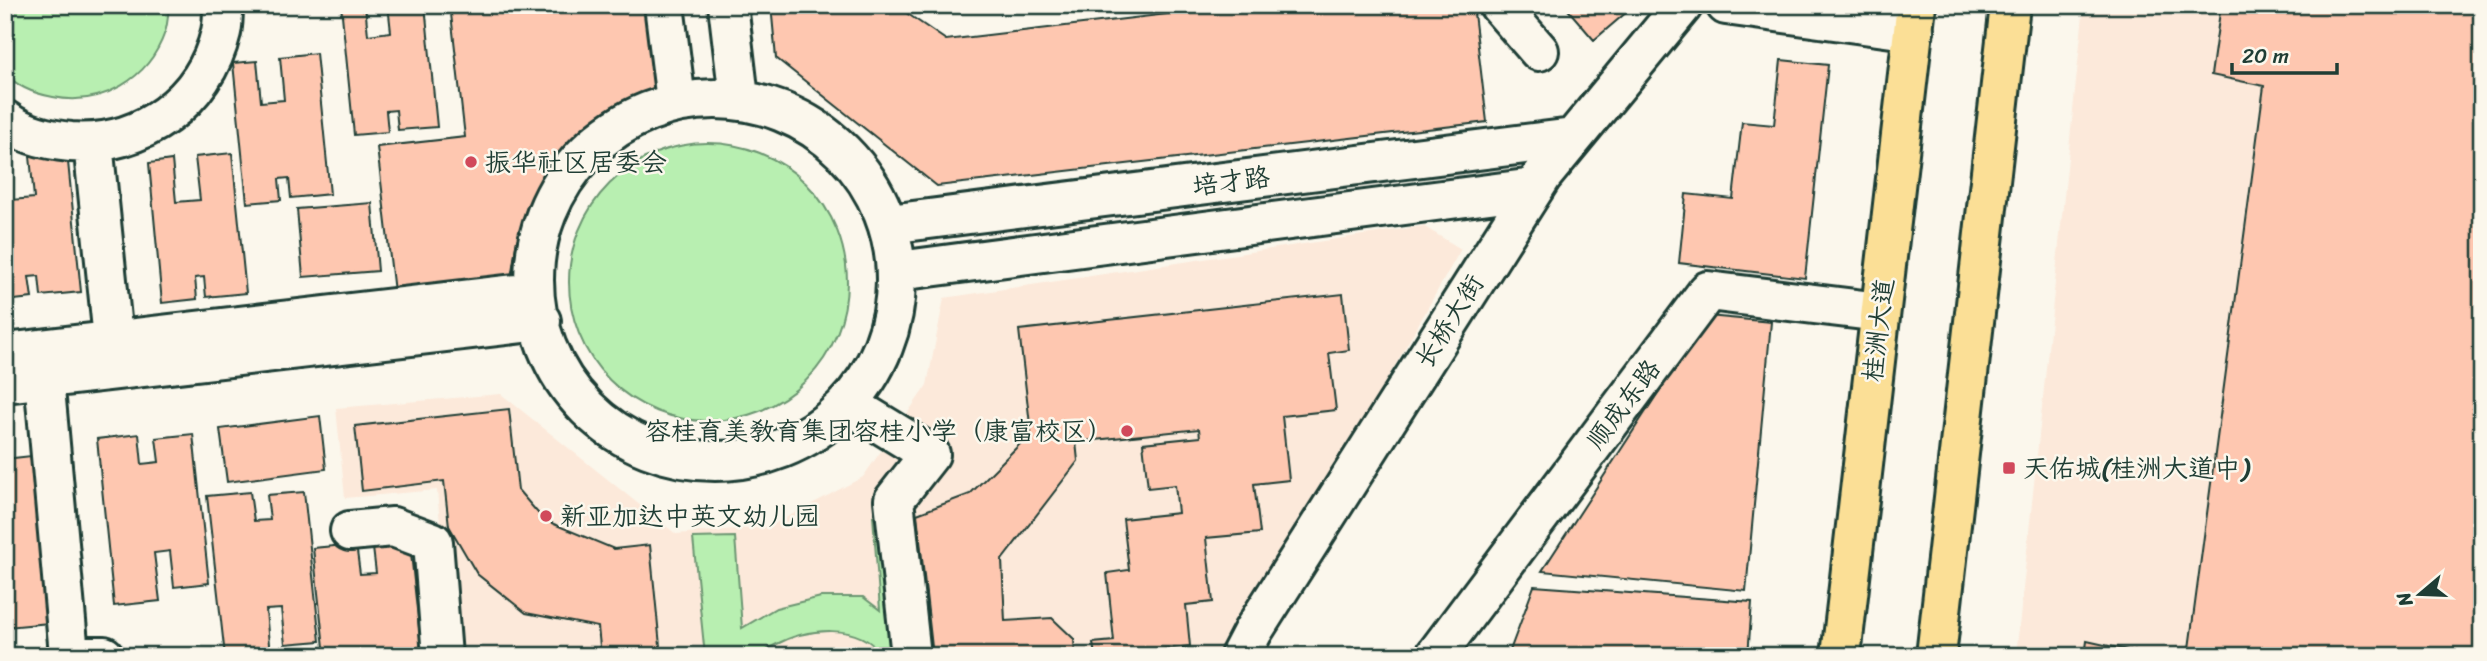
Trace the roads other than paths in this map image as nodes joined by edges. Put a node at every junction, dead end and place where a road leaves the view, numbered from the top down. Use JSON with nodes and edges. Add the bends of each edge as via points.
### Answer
{"nodes":[{"id":1,"x":223,"y":5,"type":"edge"},
{"id":2,"x":664,"y":5,"type":"edge"},
{"id":3,"x":728,"y":5,"type":"edge"},
{"id":4,"x":1499,"y":5,"type":"edge"},
{"id":5,"x":1683,"y":5,"type":"edge"},
{"id":6,"x":1726,"y":5,"type":"edge"},
{"id":7,"x":2010,"y":5,"type":"edge"},
{"id":8,"x":1915,"y":18,"type":"edge"},
{"id":9,"x":1539,"y":51,"type":"dead end"},
{"id":10,"x":739,"y":98,"type":"junction"},
{"id":11,"x":676,"y":101,"type":"junction"},
{"id":12,"x":5,"y":120,"type":"edge"},
{"id":13,"x":1573,"y":138,"type":"junction"},
{"id":14,"x":93,"y":143,"type":"junction"},
{"id":15,"x":1534,"y":188,"type":"junction"},
{"id":16,"x":889,"y":224,"type":"junction"},
{"id":17,"x":898,"y":271,"type":"junction"},
{"id":18,"x":537,"y":306,"type":"junction"},
{"id":19,"x":1880,"y":312,"type":"junction"},
{"id":20,"x":113,"y":339,"type":"junction"},
{"id":21,"x":5,"y":353,"type":"edge"},
{"id":22,"x":44,"y":378,"type":"junction"},
{"id":23,"x":5,"y":383,"type":"edge"},
{"id":24,"x":848,"y":404,"type":"junction"},
{"id":25,"x":350,"y":531,"type":"dead end"},
{"id":26,"x":79,"y":655,"type":"edge"},
{"id":27,"x":442,"y":656,"type":"edge"},
{"id":28,"x":911,"y":656,"type":"edge"},
{"id":29,"x":1240,"y":656,"type":"edge"},
{"id":30,"x":1435,"y":656,"type":"edge"},
{"id":31,"x":1841,"y":656,"type":"edge"},
{"id":32,"x":1937,"y":656,"type":"edge"}],
"edges":[{"from":1,"to":14,"type":"street","via":[[222,31],[205,74],[176,109],[138,133]]},
{"from":2,"to":11,"type":"street"},
{"from":3,"to":10,"type":"street"},
{"from":4,"to":9,"type":"street"},
{"from":5,"to":13,"type":"street","name":"长桥大街"},
{"from":6,"to":8,"type":"street"},
{"from":7,"to":32,"type":"main road"},
{"from":8,"to":19,"type":"main road","name":"桂洲大道"},
{"from":10,"to":11,"type":"street"},
{"from":10,"to":16,"type":"street","via":[[799,118],[850,156]]},
{"from":11,"to":18,"type":"street","via":[[628,119],[587,150],[555,192],[537,240]]},
{"from":12,"to":14,"type":"street","via":[[50,140]]},
{"from":13,"to":15,"type":"street","name":"长桥大街"},
{"from":13,"to":16,"type":"street","name":"培才路"},
{"from":14,"to":20,"type":"street"},
{"from":15,"to":17,"type":"street","name":"培才路"},
{"from":15,"to":29,"type":"street","name":"长桥大街"},
{"from":16,"to":17,"type":"street"},
{"from":17,"to":24,"type":"street","via":[[891,334],[862,391]]},
{"from":18,"to":20,"type":"street"},
{"from":18,"to":22,"type":"street"},
{"from":18,"to":24,"type":"street","via":[[548,354],[584,406],[635,445],[695,463],[758,459],[816,434]]},
{"from":19,"to":30,"type":"street","name":"顺成东路","via":[[1709,291]]},
{"from":19,"to":31,"type":"main road","name":"桂洲大道"},
{"from":20,"to":21,"type":"street"},
{"from":22,"to":23,"type":"street"},
{"from":22,"to":26,"type":"street"},
{"from":24,"to":28,"type":"street","via":[[930,454],[894,500]]},
{"from":25,"to":27,"type":"street","via":[[393,527],[432,542]]}]}
